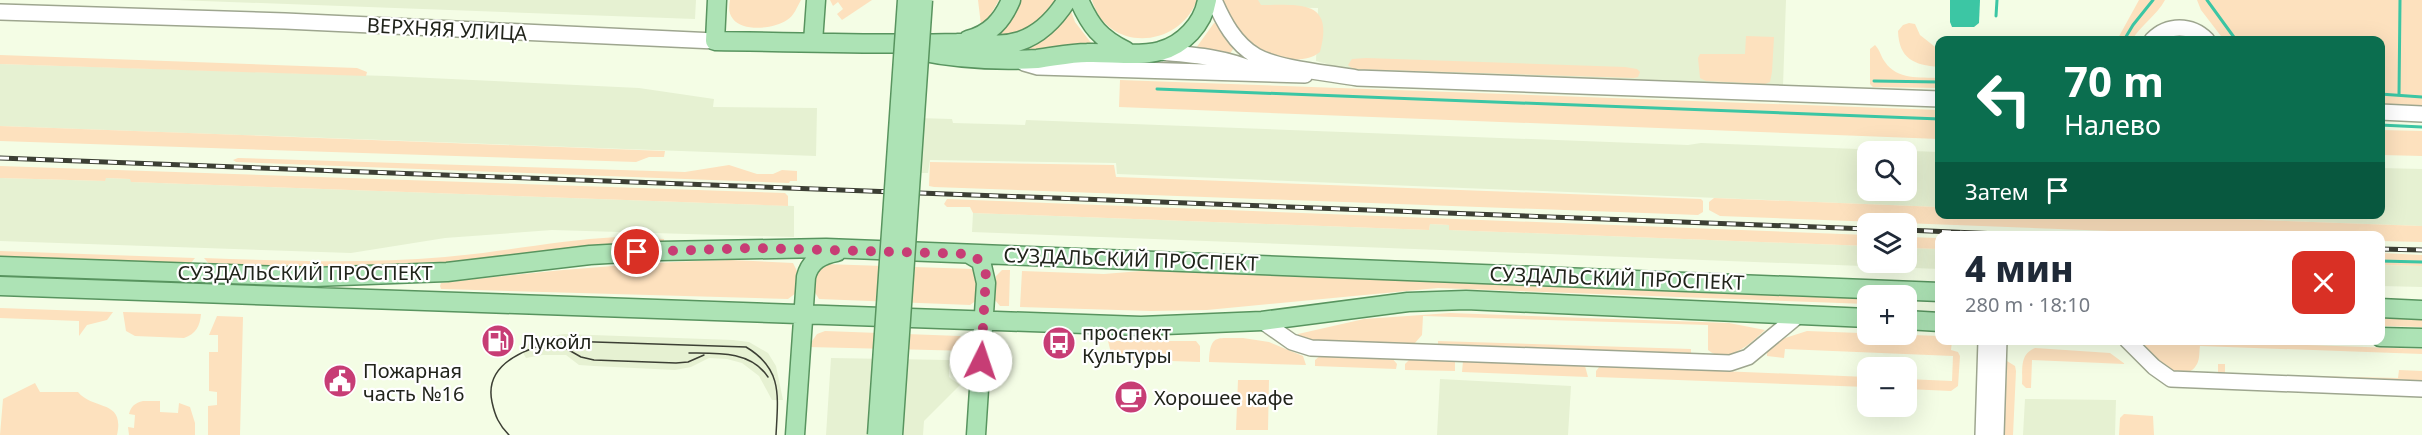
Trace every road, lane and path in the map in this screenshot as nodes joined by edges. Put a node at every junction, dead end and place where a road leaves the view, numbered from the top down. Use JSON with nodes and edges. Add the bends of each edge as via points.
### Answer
{"nodes":[{"id":1,"x":717,"y":0,"type":"edge"},
{"id":2,"x":816,"y":0,"type":"edge"},
{"id":3,"x":907,"y":0,"type":"edge"},
{"id":4,"x":923,"y":0,"type":"edge"},
{"id":5,"x":1011,"y":0,"type":"edge"},
{"id":6,"x":1067,"y":0,"type":"edge"},
{"id":7,"x":1079,"y":0,"type":"edge"},
{"id":8,"x":1207,"y":0,"type":"edge"},
{"id":9,"x":1214,"y":0,"type":"edge"},
{"id":10,"x":0,"y":12,"type":"edge"},
{"id":11,"x":2157,"y":36,"type":"edge"},
{"id":12,"x":2201,"y":36,"type":"edge"},
{"id":13,"x":715,"y":41,"type":"junction"},
{"id":14,"x":813,"y":42,"type":"junction"},
{"id":15,"x":960,"y":42,"type":"junction"},
{"id":16,"x":893,"y":45,"type":"junction"},
{"id":17,"x":1160,"y":51,"type":"junction"},
{"id":18,"x":1131,"y":53,"type":"junction"},
{"id":19,"x":1015,"y":60,"type":"junction"},
{"id":20,"x":1329,"y":73,"type":"junction"},
{"id":21,"x":1265,"y":75,"type":"junction"},
{"id":22,"x":1935,"y":99,"type":"edge"},
{"id":23,"x":2385,"y":112,"type":"edge"},
{"id":24,"x":2422,"y":114,"type":"edge"},
{"id":25,"x":851,"y":249,"type":"junction"},
{"id":26,"x":969,"y":254,"type":"junction"},
{"id":27,"x":0,"y":266,"type":"edge"},
{"id":28,"x":0,"y":286,"type":"edge"},
{"id":29,"x":1935,"y":292,"type":"edge"},
{"id":30,"x":2385,"y":308,"type":"edge"},
{"id":31,"x":2422,"y":310,"type":"edge"},
{"id":32,"x":803,"y":313,"type":"junction"},
{"id":33,"x":1800,"y":314,"type":"junction"},
{"id":34,"x":1857,"y":317,"type":"edge"},
{"id":35,"x":984,"y":319,"type":"junction"},
{"id":36,"x":1262,"y":321,"type":"junction"},
{"id":37,"x":1917,"y":321,"type":"edge"},
{"id":38,"x":1935,"y":322,"type":"edge"},
{"id":39,"x":2385,"y":337,"type":"edge"},
{"id":40,"x":2422,"y":338,"type":"edge"},
{"id":41,"x":1986,"y":345,"type":"edge"},
{"id":42,"x":1999,"y":345,"type":"edge"},
{"id":43,"x":2132,"y":345,"type":"edge"},
{"id":44,"x":2422,"y":388,"type":"edge"},
{"id":45,"x":795,"y":435,"type":"edge"},
{"id":46,"x":877,"y":435,"type":"edge"},
{"id":47,"x":893,"y":435,"type":"edge"},
{"id":48,"x":976,"y":435,"type":"edge"},
{"id":49,"x":1983,"y":435,"type":"edge"},
{"id":50,"x":1996,"y":435,"type":"edge"}],
"edges":[{"from":1,"to":13,"type":"main road"},
{"from":2,"to":14,"type":"main road"},
{"from":3,"to":46,"type":"main road","bridge":true},
{"from":4,"to":47,"type":"main road","bridge":true},
{"from":5,"to":15,"type":"main road","via":[[990,31]]},
{"from":6,"to":15,"type":"main road","name":"ВЕРХНЯЯ УЛИЦА","via":[[1035,35],[1001,44]]},
{"from":7,"to":18,"type":"main road","via":[[1098,33]]},
{"from":8,"to":17,"type":"main road","via":[[1190,34]]},
{"from":9,"to":20,"type":"street","via":[[1230,30],[1256,56]]},
{"from":10,"to":13,"type":"street","name":"ВЕРХНЯЯ УЛИЦА"},
{"from":11,"to":12,"type":"street","via":[[2181,28]]},
{"from":13,"to":14,"type":"main road","name":"ВЕРХНЯЯ УЛИЦА"},
{"from":14,"to":16,"type":"main road","name":"ВЕРХНЯЯ УЛИЦА"},
{"from":15,"to":16,"type":"main road","name":"ВЕРХНЯЯ УЛИЦА"},
{"from":16,"to":19,"type":"main road","name":"ВЕРХНЯЯ УЛИЦА","via":[[944,56]]},
{"from":17,"to":18,"type":"main road","name":"ВЕРХНЯЯ УЛИЦА"},
{"from":17,"to":21,"type":"street","via":[[1233,61]]},
{"from":18,"to":19,"type":"main road","name":"ВЕРХНЯЯ УЛИЦА","via":[[1081,53]]},
{"from":19,"to":21,"type":"street","via":[[1038,67]]},
{"from":20,"to":21,"type":"street"},
{"from":20,"to":22,"type":"street","via":[[1361,78]]},
{"from":23,"to":24,"type":"street"},
{"from":25,"to":26,"type":"main road","name":"СУЗДАЛЬСКИЙ ПРОСПЕКТ"},
{"from":25,"to":27,"type":"main road","name":"СУЗДАЛЬСКИЙ ПРОСПЕКТ","via":[[660,251],[590,255],[447,273],[314,277]]},
{"from":25,"to":32,"type":"main road","via":[[826,254],[812,264],[806,278]]},
{"from":26,"to":29,"type":"main road","name":"СУЗДАЛЬСКИЙ ПРОСПЕКТ"},
{"from":26,"to":35,"type":"main road","via":[[984,267]]},
{"from":28,"to":32,"type":"main road","name":"СУЗДАЛЬСКИЙ ПРОСПЕКТ"},
{"from":30,"to":31,"type":"main road"},
{"from":32,"to":35,"type":"main road","name":"СУЗДАЛЬСКИЙ ПРОСПЕКТ"},
{"from":32,"to":45,"type":"main road"},
{"from":33,"to":34,"type":"main road","name":"СУЗДАЛЬСКИЙ ПРОСПЕКТ"},
{"from":33,"to":36,"type":"main road","name":"СУЗДАЛЬСКИЙ ПРОСПЕКТ","via":[[1466,300],[1408,302]]},
{"from":33,"to":36,"type":"street","via":[[1748,357],[1730,363],[1311,348],[1292,342]]},
{"from":35,"to":36,"type":"main road","name":"СУЗДАЛЬСКИЙ ПРОСПЕКТ","via":[[1141,326]]},
{"from":35,"to":48,"type":"main road"},
{"from":37,"to":38,"type":"main road"},
{"from":39,"to":40,"type":"main road"},
{"from":41,"to":49,"type":"street"},
{"from":42,"to":50,"type":"street"},
{"from":43,"to":44,"type":"street","via":[[2171,379]]}]}
